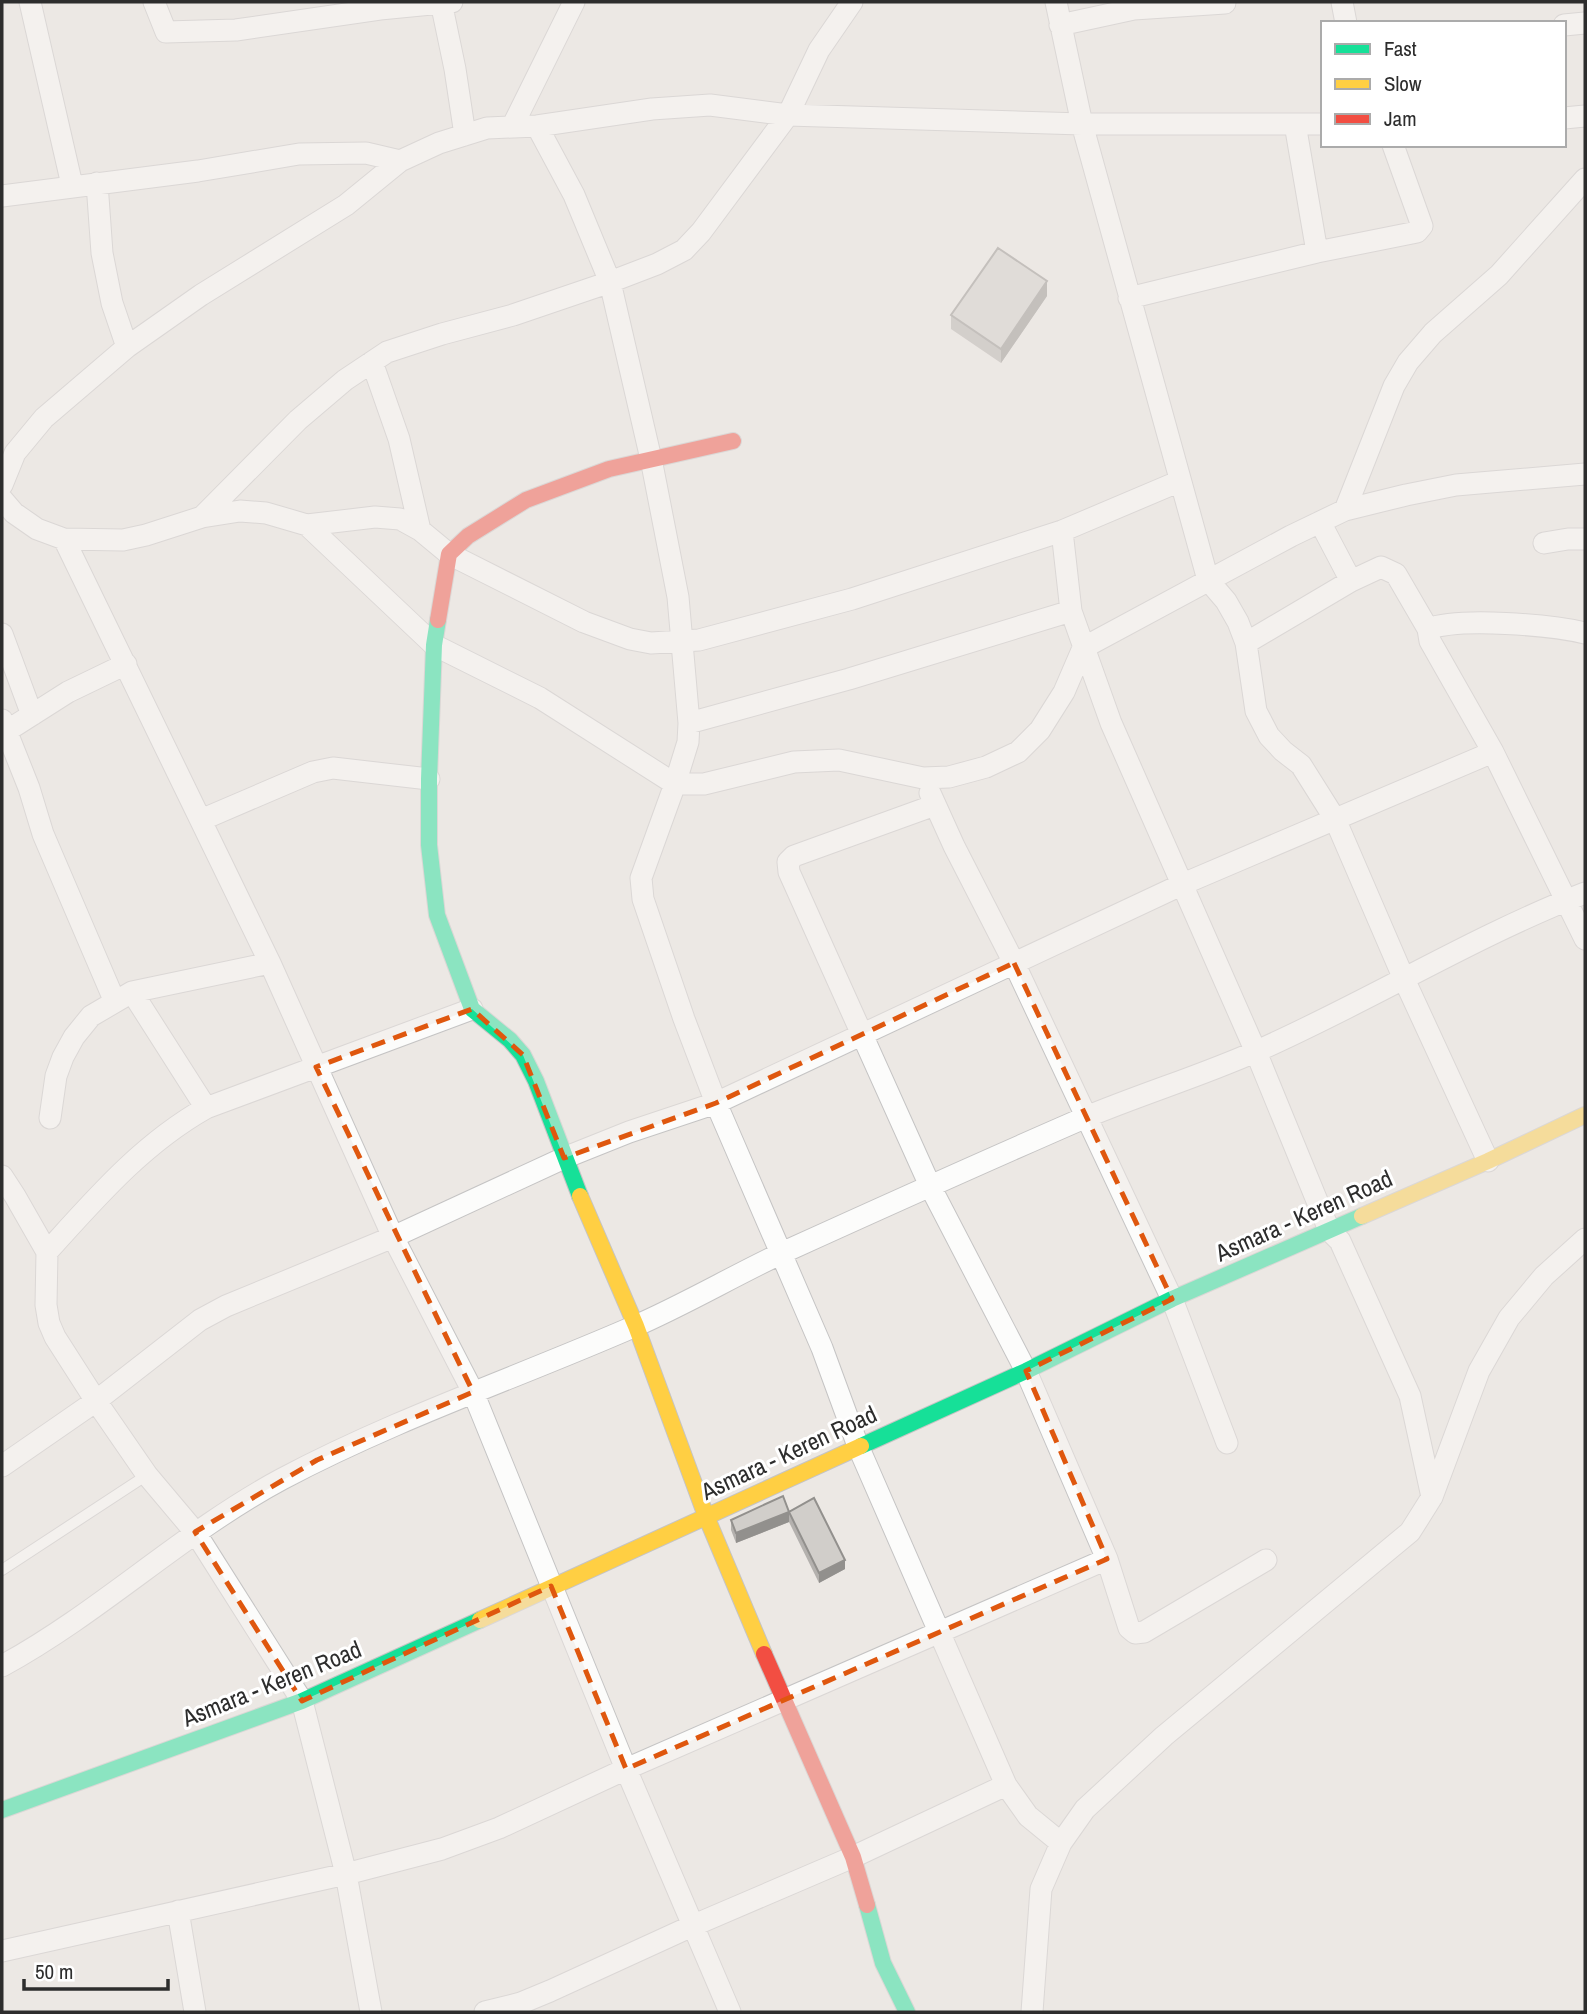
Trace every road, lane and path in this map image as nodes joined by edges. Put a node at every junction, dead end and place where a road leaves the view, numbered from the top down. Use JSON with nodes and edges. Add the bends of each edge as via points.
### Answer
{"nodes":[{"id":1,"x":30,"y":2,"type":"edge"},
{"id":2,"x":154,"y":2,"type":"edge"},
{"id":3,"x":445,"y":2,"type":"edge"},
{"id":4,"x":574,"y":2,"type":"edge"},
{"id":5,"x":852,"y":2,"type":"edge"},
{"id":6,"x":1056,"y":2,"type":"edge"},
{"id":7,"x":1342,"y":2,"type":"edge"},
{"id":8,"x":1225,"y":3,"type":"edge"},
{"id":9,"x":1346,"y":21,"type":"edge"},
{"id":10,"x":1585,"y":23,"type":"edge"},
{"id":11,"x":1060,"y":25,"type":"junction"},
{"id":12,"x":1566,"y":25,"type":"edge"},
{"id":13,"x":788,"y":115,"type":"junction"},
{"id":14,"x":1585,"y":116,"type":"edge"},
{"id":15,"x":1566,"y":118,"type":"edge"},
{"id":16,"x":1082,"y":124,"type":"junction"},
{"id":17,"x":1295,"y":124,"type":"junction"},
{"id":18,"x":1321,"y":124,"type":"edge"},
{"id":19,"x":537,"y":126,"type":"junction"},
{"id":20,"x":512,"y":127,"type":"junction"},
{"id":21,"x":465,"y":135,"type":"junction"},
{"id":22,"x":1394,"y":147,"type":"edge"},
{"id":23,"x":400,"y":161,"type":"junction"},
{"id":24,"x":1585,"y":179,"type":"edge"},
{"id":25,"x":97,"y":183,"type":"junction"},
{"id":26,"x":72,"y":186,"type":"junction"},
{"id":27,"x":2,"y":196,"type":"edge"},
{"id":28,"x":1317,"y":252,"type":"junction"},
{"id":29,"x":610,"y":282,"type":"junction"},
{"id":30,"x":1129,"y":298,"type":"junction"},
{"id":31,"x":127,"y":347,"type":"junction"},
{"id":32,"x":372,"y":362,"type":"junction"},
{"id":33,"x":733,"y":441,"type":"dead end"},
{"id":34,"x":651,"y":459,"type":"junction"},
{"id":35,"x":1585,"y":474,"type":"edge"},
{"id":36,"x":1180,"y":481,"type":"junction"},
{"id":37,"x":2,"y":485,"type":"edge"},
{"id":38,"x":2,"y":499,"type":"edge"},
{"id":39,"x":1345,"y":510,"type":"junction"},
{"id":40,"x":202,"y":517,"type":"junction"},
{"id":41,"x":1320,"y":522,"type":"junction"},
{"id":42,"x":307,"y":525,"type":"junction"},
{"id":43,"x":420,"y":530,"type":"junction"},
{"id":44,"x":1062,"y":531,"type":"junction"},
{"id":45,"x":64,"y":539,"type":"junction"},
{"id":46,"x":1585,"y":539,"type":"edge"},
{"id":47,"x":1544,"y":543,"type":"dead end"},
{"id":48,"x":449,"y":554,"type":"junction"},
{"id":49,"x":1208,"y":580,"type":"junction"},
{"id":50,"x":1351,"y":580,"type":"junction"},
{"id":51,"x":1071,"y":611,"type":"junction"},
{"id":52,"x":1428,"y":629,"type":"junction"},
{"id":53,"x":1585,"y":633,"type":"edge"},
{"id":54,"x":2,"y":634,"type":"edge"},
{"id":55,"x":682,"y":641,"type":"junction"},
{"id":56,"x":1245,"y":643,"type":"junction"},
{"id":57,"x":435,"y":645,"type":"junction"},
{"id":58,"x":1083,"y":648,"type":"junction"},
{"id":59,"x":126,"y":664,"type":"junction"},
{"id":60,"x":32,"y":715,"type":"junction"},
{"id":61,"x":689,"y":723,"type":"junction"},
{"id":62,"x":3,"y":728,"type":"edge"},
{"id":63,"x":1493,"y":752,"type":"junction"},
{"id":64,"x":923,"y":778,"type":"junction"},
{"id":65,"x":429,"y":779,"type":"junction"},
{"id":66,"x":675,"y":784,"type":"junction"},
{"id":67,"x":935,"y":805,"type":"junction"},
{"id":68,"x":1335,"y":819,"type":"junction"},
{"id":69,"x":201,"y":820,"type":"junction"},
{"id":70,"x":1183,"y":884,"type":"junction"},
{"id":71,"x":1576,"y":897,"type":"edge"},
{"id":72,"x":1585,"y":939,"type":"edge"},
{"id":73,"x":1014,"y":962,"type":"junction"},
{"id":74,"x":270,"y":963,"type":"junction"},
{"id":75,"x":1404,"y":979,"type":"junction"},
{"id":76,"x":123,"y":997,"type":"junction"},
{"id":77,"x":472,"y":1009,"type":"junction"},
{"id":78,"x":861,"y":1034,"type":"junction"},
{"id":79,"x":1256,"y":1052,"type":"junction"},
{"id":80,"x":316,"y":1067,"type":"junction"},
{"id":81,"x":716,"y":1103,"type":"junction"},
{"id":82,"x":206,"y":1108,"type":"junction"},
{"id":83,"x":1585,"y":1115,"type":"edge"},
{"id":84,"x":1087,"y":1117,"type":"junction"},
{"id":85,"x":50,"y":1118,"type":"dead end"},
{"id":86,"x":564,"y":1158,"type":"junction"},
{"id":87,"x":1488,"y":1161,"type":"junction"},
{"id":88,"x":2,"y":1176,"type":"edge"},
{"id":89,"x":931,"y":1188,"type":"junction"},
{"id":90,"x":1329,"y":1230,"type":"junction"},
{"id":91,"x":393,"y":1237,"type":"junction"},
{"id":92,"x":1585,"y":1240,"type":"edge"},
{"id":93,"x":47,"y":1252,"type":"junction"},
{"id":94,"x":780,"y":1254,"type":"junction"},
{"id":95,"x":1172,"y":1299,"type":"junction"},
{"id":96,"x":636,"y":1326,"type":"junction"},
{"id":97,"x":1026,"y":1371,"type":"junction"},
{"id":98,"x":473,"y":1392,"type":"junction"},
{"id":99,"x":96,"y":1401,"type":"junction"},
{"id":100,"x":1227,"y":1443,"type":"dead end"},
{"id":101,"x":858,"y":1446,"type":"junction"},
{"id":102,"x":2,"y":1466,"type":"edge"},
{"id":103,"x":147,"y":1475,"type":"junction"},
{"id":104,"x":1432,"y":1497,"type":"junction"},
{"id":105,"x":706,"y":1516,"type":"junction"},
{"id":106,"x":195,"y":1532,"type":"junction"},
{"id":107,"x":1107,"y":1559,"type":"junction"},
{"id":108,"x":1266,"y":1560,"type":"dead end"},
{"id":109,"x":2,"y":1570,"type":"edge"},
{"id":110,"x":551,"y":1586,"type":"junction"},
{"id":111,"x":940,"y":1633,"type":"junction"},
{"id":112,"x":2,"y":1666,"type":"edge"},
{"id":113,"x":302,"y":1701,"type":"junction"},
{"id":114,"x":784,"y":1701,"type":"junction"},
{"id":115,"x":626,"y":1769,"type":"junction"},
{"id":116,"x":1006,"y":1785,"type":"junction"},
{"id":117,"x":2,"y":1810,"type":"edge"},
{"id":118,"x":1061,"y":1843,"type":"junction"},
{"id":119,"x":853,"y":1857,"type":"junction"},
{"id":120,"x":346,"y":1874,"type":"junction"},
{"id":121,"x":178,"y":1911,"type":"junction"},
{"id":122,"x":692,"y":1926,"type":"junction"},
{"id":123,"x":2,"y":1951,"type":"edge"},
{"id":124,"x":903,"y":2011,"type":"edge"},
{"id":125,"x":195,"y":2012,"type":"edge"},
{"id":126,"x":372,"y":2012,"type":"edge"},
{"id":127,"x":485,"y":2012,"type":"edge"},
{"id":128,"x":730,"y":2012,"type":"edge"},
{"id":129,"x":1032,"y":2012,"type":"edge"}],
"edges":[{"from":1,"to":26,"type":"street"},
{"from":2,"to":3,"type":"street","via":[[166,32],[236,30]]},
{"from":3,"to":21,"type":"street"},
{"from":4,"to":20,"type":"street"},
{"from":5,"to":13,"type":"street","via":[[819,50]]},
{"from":6,"to":11,"type":"street"},
{"from":7,"to":9,"type":"street"},
{"from":8,"to":11,"type":"street","via":[[1134,9]]},
{"from":10,"to":12,"type":"street"},
{"from":11,"to":16,"type":"street"},
{"from":13,"to":16,"type":"street"},
{"from":13,"to":19,"type":"street","via":[[710,105],[639,110]]},
{"from":13,"to":29,"type":"street","via":[[684,250]]},
{"from":14,"to":15,"type":"street"},
{"from":16,"to":17,"type":"street"},
{"from":16,"to":30,"type":"street"},
{"from":17,"to":18,"type":"street"},
{"from":17,"to":28,"type":"street"},
{"from":19,"to":20,"type":"street"},
{"from":19,"to":29,"type":"street","via":[[574,195]]},
{"from":20,"to":21,"type":"street"},
{"from":21,"to":23,"type":"street"},
{"from":22,"to":28,"type":"street","via":[[1422,226],[1417,232]]},
{"from":23,"to":25,"type":"street","via":[[366,153],[299,154]]},
{"from":23,"to":31,"type":"street","via":[[346,205]]},
{"from":24,"to":39,"type":"street","via":[[1499,275],[1433,333],[1408,362]]},
{"from":25,"to":26,"type":"street"},
{"from":25,"to":31,"type":"street","via":[[102,253]]},
{"from":26,"to":27,"type":"street"},
{"from":28,"to":30,"type":"street"},
{"from":29,"to":32,"type":"street","via":[[398,348]]},
{"from":29,"to":34,"type":"street"},
{"from":30,"to":36,"type":"street"},
{"from":31,"to":37,"type":"street","via":[[44,418],[15,453]]},
{"from":32,"to":40,"type":"street","via":[[298,420]]},
{"from":32,"to":43,"type":"street","via":[[399,439]]},
{"from":33,"to":34,"type":"main road"},
{"from":34,"to":48,"type":"main road","via":[[609,469],[526,500],[468,536]]},
{"from":34,"to":55,"type":"street"},
{"from":35,"to":39,"type":"street","via":[[1456,485]]},
{"from":36,"to":44,"type":"street"},
{"from":36,"to":49,"type":"street"},
{"from":38,"to":45,"type":"street","via":[[26,521]]},
{"from":39,"to":41,"type":"street"},
{"from":40,"to":42,"type":"street","via":[[240,511]]},
{"from":40,"to":45,"type":"street","via":[[123,540]]},
{"from":41,"to":49,"type":"street"},
{"from":41,"to":50,"type":"street"},
{"from":42,"to":43,"type":"street","via":[[375,517],[400,519]]},
{"from":42,"to":57,"type":"street"},
{"from":43,"to":48,"type":"street"},
{"from":44,"to":51,"type":"street"},
{"from":44,"to":55,"type":"street","via":[[852,599]]},
{"from":45,"to":59,"type":"street"},
{"from":46,"to":47,"type":"street"},
{"from":48,"to":55,"type":"street","via":[[584,622],[630,639]]},
{"from":48,"to":57,"type":"main road"},
{"from":49,"to":56,"type":"street","via":[[1226,601]]},
{"from":49,"to":58,"type":"street"},
{"from":50,"to":52,"type":"street","via":[[1381,566],[1388,568]]},
{"from":50,"to":56,"type":"street"},
{"from":51,"to":58,"type":"street"},
{"from":51,"to":61,"type":"street"},
{"from":52,"to":53,"type":"street","via":[[1446,623],[1540,626]]},
{"from":52,"to":63,"type":"street","via":[[1430,641]]},
{"from":54,"to":60,"type":"street"},
{"from":55,"to":61,"type":"street"},
{"from":56,"to":68,"type":"street","via":[[1262,724],[1301,765]]},
{"from":57,"to":65,"type":"main road"},
{"from":57,"to":66,"type":"street","via":[[540,698]]},
{"from":58,"to":64,"type":"street","via":[[1064,692],[1040,730],[1018,752],[949,778]]},
{"from":58,"to":70,"type":"street"},
{"from":59,"to":60,"type":"street"},
{"from":59,"to":69,"type":"street"},
{"from":60,"to":62,"type":"street"},
{"from":61,"to":66,"type":"street"},
{"from":62,"to":76,"type":"street","via":[[43,834]]},
{"from":63,"to":68,"type":"street"},
{"from":63,"to":71,"type":"street"},
{"from":64,"to":66,"type":"street","via":[[839,760],[794,762],[704,784]]},
{"from":64,"to":67,"type":"street"},
{"from":65,"to":69,"type":"street","via":[[334,768],[313,772]]},
{"from":65,"to":77,"type":"main road","via":[[429,845],[437,915]]},
{"from":66,"to":81,"type":"street","via":[[640,878],[643,899]]},
{"from":67,"to":73,"type":"street"},
{"from":67,"to":78,"type":"street","via":[[788,862]]},
{"from":68,"to":70,"type":"street"},
{"from":68,"to":75,"type":"street"},
{"from":69,"to":74,"type":"street"},
{"from":70,"to":73,"type":"street"},
{"from":70,"to":79,"type":"street"},
{"from":71,"to":72,"type":"street"},
{"from":71,"to":75,"type":"street"},
{"from":73,"to":78,"type":"street"},
{"from":73,"to":84,"type":"street"},
{"from":74,"to":76,"type":"street"},
{"from":74,"to":80,"type":"street"},
{"from":75,"to":79,"type":"street"},
{"from":75,"to":87,"type":"street"},
{"from":76,"to":82,"type":"street"},
{"from":76,"to":85,"type":"street","via":[[91,1016],[74,1037],[56,1076]]},
{"from":77,"to":80,"type":"street"},
{"from":77,"to":86,"type":"main road","via":[[523,1055]]},
{"from":78,"to":81,"type":"street"},
{"from":78,"to":89,"type":"street"},
{"from":79,"to":84,"type":"street"},
{"from":79,"to":90,"type":"street"},
{"from":80,"to":82,"type":"street"},
{"from":80,"to":91,"type":"street"},
{"from":81,"to":86,"type":"street"},
{"from":81,"to":94,"type":"street"},
{"from":82,"to":93,"type":"street","via":[[179,1123],[109,1183]]},
{"from":83,"to":87,"type":"main road","name":"Asmara - Keren Road"},
{"from":84,"to":89,"type":"street"},
{"from":84,"to":95,"type":"street"},
{"from":86,"to":91,"type":"street"},
{"from":86,"to":96,"type":"main road"},
{"from":87,"to":90,"type":"main road","name":"Asmara - Keren Road"},
{"from":88,"to":93,"type":"street"},
{"from":89,"to":94,"type":"street"},
{"from":89,"to":97,"type":"street"},
{"from":90,"to":95,"type":"main road","name":"Asmara - Keren Road"},
{"from":90,"to":104,"type":"street","via":[[1340,1241],[1410,1396]]},
{"from":91,"to":98,"type":"street"},
{"from":91,"to":99,"type":"street","via":[[200,1320]]},
{"from":92,"to":104,"type":"street","via":[[1544,1276],[1509,1318],[1479,1371]]},
{"from":93,"to":99,"type":"street","via":[[49,1323]]},
{"from":94,"to":96,"type":"street"},
{"from":94,"to":101,"type":"street","via":[[822,1348]]},
{"from":95,"to":97,"type":"main road","name":"Asmara - Keren Road"},
{"from":95,"to":100,"type":"street"},
{"from":96,"to":98,"type":"street"},
{"from":96,"to":105,"type":"main road"},
{"from":97,"to":101,"type":"main road","name":"Asmara - Keren Road"},
{"from":97,"to":107,"type":"street"},
{"from":98,"to":106,"type":"street","via":[[317,1460]]},
{"from":98,"to":110,"type":"street"},
{"from":99,"to":102,"type":"street"},
{"from":99,"to":103,"type":"street"},
{"from":101,"to":105,"type":"main road","name":"Asmara - Keren Road"},
{"from":101,"to":111,"type":"street"},
{"from":103,"to":106,"type":"street"},
{"from":103,"to":109,"type":"lane"},
{"from":104,"to":118,"type":"street","via":[[1410,1532],[1164,1736],[1085,1808]]},
{"from":105,"to":110,"type":"main road","name":"Asmara - Keren Road"},
{"from":105,"to":114,"type":"main road"},
{"from":106,"to":112,"type":"street"},
{"from":106,"to":113,"type":"street"},
{"from":107,"to":108,"type":"street","via":[[1129,1628],[1135,1633]]},
{"from":107,"to":111,"type":"street"},
{"from":110,"to":113,"type":"main road","name":"Asmara - Keren Road"},
{"from":110,"to":115,"type":"street"},
{"from":111,"to":114,"type":"street"},
{"from":111,"to":116,"type":"street"},
{"from":113,"to":117,"type":"main road","name":"Asmara - Keren Road"},
{"from":113,"to":120,"type":"street"},
{"from":114,"to":115,"type":"street"},
{"from":114,"to":119,"type":"main road"},
{"from":115,"to":120,"type":"street","via":[[499,1828],[442,1849]]},
{"from":115,"to":122,"type":"street"},
{"from":116,"to":118,"type":"street","via":[[1028,1816]]},
{"from":116,"to":119,"type":"street"},
{"from":118,"to":129,"type":"street","via":[[1041,1889]]},
{"from":119,"to":122,"type":"street"},
{"from":119,"to":124,"type":"main road","via":[[883,1963]]},
{"from":120,"to":121,"type":"street"},
{"from":120,"to":126,"type":"street"},
{"from":121,"to":123,"type":"street"},
{"from":121,"to":125,"type":"street"},
{"from":122,"to":127,"type":"street","via":[[550,1992]]},
{"from":122,"to":128,"type":"street"}]}
